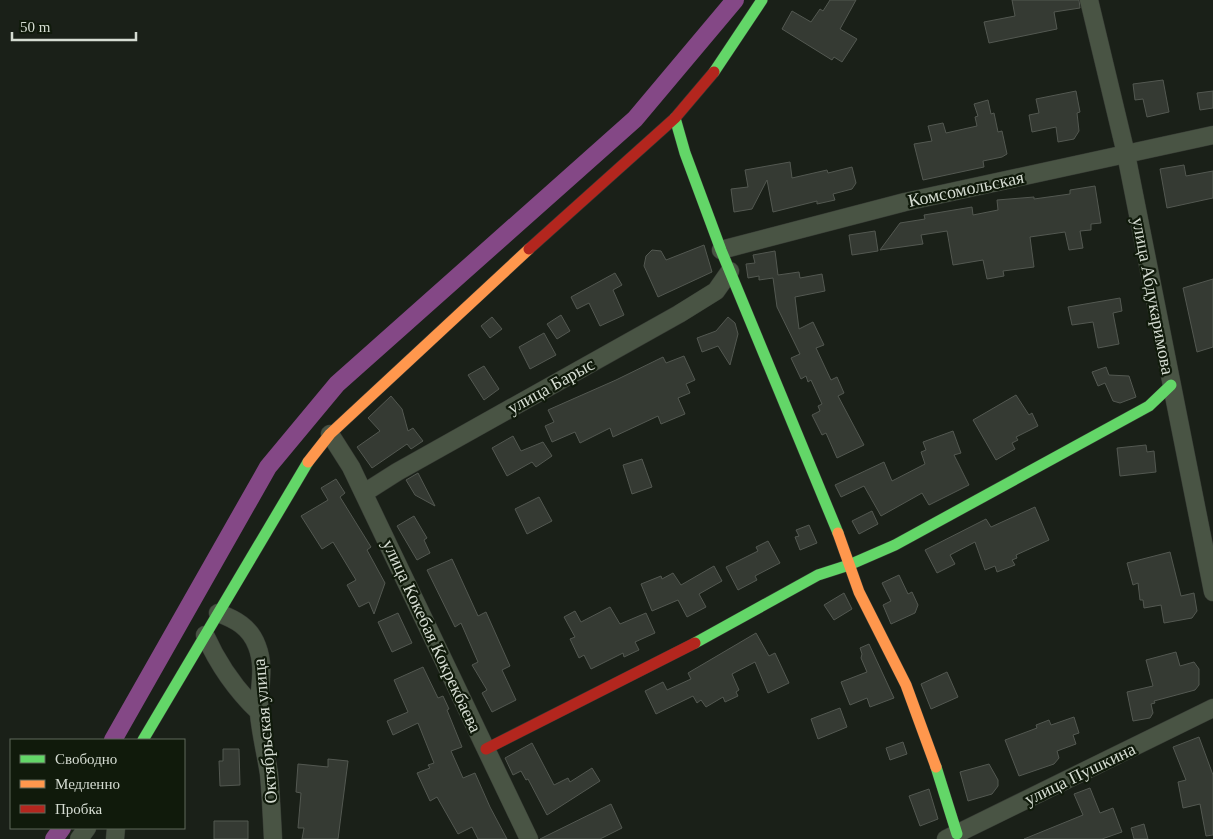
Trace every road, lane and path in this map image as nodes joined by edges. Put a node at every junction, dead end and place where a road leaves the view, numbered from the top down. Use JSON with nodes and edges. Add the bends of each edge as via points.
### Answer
{"nodes":[{"id":1,"x":762,"y":0,"type":"edge"},
{"id":2,"x":1089,"y":0,"type":"edge"},
{"id":3,"x":676,"y":118,"type":"junction"},
{"id":4,"x":1213,"y":135,"type":"edge"},
{"id":5,"x":1126,"y":154,"type":"junction"},
{"id":6,"x":722,"y":250,"type":"junction"},
{"id":7,"x":730,"y":271,"type":"junction"},
{"id":8,"x":1171,"y":385,"type":"junction"},
{"id":9,"x":330,"y":434,"type":"junction"},
{"id":10,"x":364,"y":493,"type":"junction"},
{"id":11,"x":849,"y":565,"type":"junction"},
{"id":12,"x":1213,"y":592,"type":"edge"},
{"id":13,"x":218,"y":613,"type":"junction"},
{"id":14,"x":205,"y":635,"type":"junction"},
{"id":15,"x":1213,"y":708,"type":"edge"},
{"id":16,"x":259,"y":712,"type":"junction"},
{"id":17,"x":144,"y":739,"type":"edge"},
{"id":18,"x":486,"y":749,"type":"junction"},
{"id":19,"x":951,"y":836,"type":"edge"},
{"id":20,"x":273,"y":839,"type":"edge"},
{"id":21,"x":530,"y":839,"type":"edge"}],
"edges":[{"from":1,"to":3,"type":"street","via":[[711,77]]},
{"from":2,"to":5,"type":"street","name":"улица Абдукаримова"},
{"from":3,"to":6,"type":"street","via":[[685,153]]},
{"from":3,"to":9,"type":"street","via":[[464,307]]},
{"from":4,"to":5,"type":"street","name":"Комсомольская"},
{"from":5,"to":6,"type":"street","name":"Комсомольская","via":[[905,202]]},
{"from":5,"to":8,"type":"street","name":"улица Абдукаримова"},
{"from":6,"to":7,"type":"street"},
{"from":7,"to":10,"type":"street","name":"улица Барыс","via":[[716,291],[679,314]]},
{"from":7,"to":11,"type":"street"},
{"from":8,"to":11,"type":"street","via":[[1148,406],[895,545]]},
{"from":8,"to":12,"type":"street","name":"улица Абдукаримова"},
{"from":9,"to":10,"type":"street","name":"улица Кокебая Кокрекбаева"},
{"from":9,"to":13,"type":"street","via":[[310,459]]},
{"from":10,"to":18,"type":"street","name":"улица Кокебая Кокрекбаева"},
{"from":11,"to":18,"type":"street","via":[[818,574],[672,655]]},
{"from":11,"to":19,"type":"street","via":[[906,686],[946,796]]},
{"from":13,"to":14,"type":"street"},
{"from":13,"to":16,"type":"street","name":"Октябрьская улица","via":[[234,618],[248,630],[257,645],[262,667]]},
{"from":14,"to":16,"type":"street","via":[[218,662]]},
{"from":14,"to":17,"type":"street"},
{"from":15,"to":19,"type":"street","name":"улица Пушкина"},
{"from":16,"to":20,"type":"street","name":"Октябрьская улица"},
{"from":18,"to":21,"type":"street","name":"улица Кокебая Кокрекбаева"}]}
